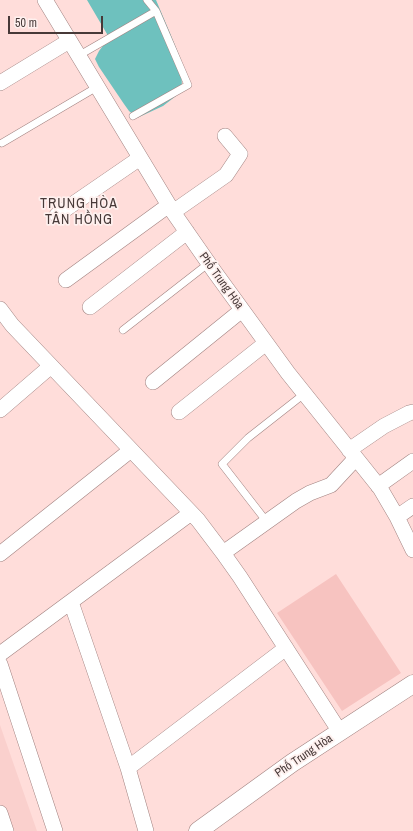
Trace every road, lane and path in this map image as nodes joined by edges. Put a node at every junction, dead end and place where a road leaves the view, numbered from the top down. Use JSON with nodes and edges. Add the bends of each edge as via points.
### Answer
{"nodes":[{"id":1,"x":45,"y":0,"type":"edge"},
{"id":2,"x":147,"y":0,"type":"edge"},
{"id":3,"x":156,"y":11,"type":"junction"},
{"id":4,"x":70,"y":41,"type":"junction"},
{"id":5,"x":78,"y":56,"type":"junction"},
{"id":6,"x":0,"y":83,"type":"edge"},
{"id":7,"x":97,"y":87,"type":"junction"},
{"id":8,"x":133,"y":116,"type":"dead end"},
{"id":9,"x":225,"y":136,"type":"dead end"},
{"id":10,"x":2,"y":143,"type":"dead end"},
{"id":11,"x":140,"y":158,"type":"junction"},
{"id":12,"x":171,"y":209,"type":"junction"},
{"id":13,"x":57,"y":215,"type":"dead end"},
{"id":14,"x":187,"y":232,"type":"junction"},
{"id":15,"x":209,"y":263,"type":"junction"},
{"id":16,"x":66,"y":280,"type":"dead end"},
{"id":17,"x":90,"y":307,"type":"dead end"},
{"id":18,"x":0,"y":309,"type":"edge"},
{"id":19,"x":242,"y":310,"type":"junction"},
{"id":20,"x":123,"y":330,"type":"dead end"},
{"id":21,"x":266,"y":343,"type":"junction"},
{"id":22,"x":51,"y":366,"type":"junction"},
{"id":23,"x":153,"y":382,"type":"dead end"},
{"id":24,"x":304,"y":394,"type":"junction"},
{"id":25,"x":0,"y":410,"type":"edge"},
{"id":26,"x":179,"y":412,"type":"dead end"},
{"id":27,"x":413,"y":412,"type":"edge"},
{"id":28,"x":131,"y":450,"type":"junction"},
{"id":29,"x":353,"y":454,"type":"junction"},
{"id":30,"x":413,"y":461,"type":"edge"},
{"id":31,"x":378,"y":486,"type":"junction"},
{"id":32,"x":413,"y":506,"type":"edge"},
{"id":33,"x":191,"y":513,"type":"junction"},
{"id":34,"x":397,"y":517,"type":"junction"},
{"id":35,"x":267,"y":522,"type":"junction"},
{"id":36,"x":413,"y":550,"type":"edge"},
{"id":37,"x":223,"y":553,"type":"junction"},
{"id":38,"x":0,"y":554,"type":"edge"},
{"id":39,"x":71,"y":602,"type":"junction"},
{"id":40,"x":286,"y":648,"type":"junction"},
{"id":41,"x":0,"y":654,"type":"edge"},
{"id":42,"x":0,"y":664,"type":"edge"},
{"id":43,"x":413,"y":684,"type":"edge"},
{"id":44,"x":340,"y":732,"type":"junction"},
{"id":45,"x":128,"y":768,"type":"junction"},
{"id":46,"x":0,"y":813,"type":"edge"},
{"id":47,"x":6,"y":831,"type":"edge"},
{"id":48,"x":54,"y":831,"type":"edge"},
{"id":49,"x":146,"y":831,"type":"edge"},
{"id":50,"x":198,"y":831,"type":"edge"}],
"edges":[{"from":1,"to":4,"type":"street","name":"Phố Trung Hòa"},
{"from":2,"to":3,"type":"lane"},
{"from":3,"to":5,"type":"lane"},
{"from":3,"to":8,"type":"lane","via":[[188,85]]},
{"from":4,"to":5,"type":"street","name":"Phố Trung Hòa"},
{"from":4,"to":6,"type":"street"},
{"from":5,"to":7,"type":"street","name":"Phố Trung Hòa"},
{"from":7,"to":10,"type":"lane"},
{"from":7,"to":11,"type":"street","name":"Phố Trung Hòa"},
{"from":9,"to":12,"type":"street","via":[[240,154],[226,175]]},
{"from":11,"to":12,"type":"street","name":"Phố Trung Hòa"},
{"from":11,"to":13,"type":"street"},
{"from":12,"to":14,"type":"street","name":"Phố Trung Hòa"},
{"from":12,"to":16,"type":"street"},
{"from":14,"to":15,"type":"street","name":"Phố Trung Hòa"},
{"from":14,"to":17,"type":"street"},
{"from":15,"to":19,"type":"street","name":"Phố Trung Hòa"},
{"from":15,"to":20,"type":"lane"},
{"from":18,"to":22,"type":"street"},
{"from":19,"to":21,"type":"street","name":"Phố Trung Hòa"},
{"from":19,"to":23,"type":"street"},
{"from":21,"to":24,"type":"street","name":"Phố Trung Hòa"},
{"from":21,"to":26,"type":"street"},
{"from":22,"to":25,"type":"street"},
{"from":22,"to":28,"type":"street"},
{"from":24,"to":29,"type":"street","name":"Phố Trung Hòa"},
{"from":24,"to":35,"type":"lane","via":[[248,438],[222,464]]},
{"from":27,"to":29,"type":"street","via":[[384,426]]},
{"from":28,"to":33,"type":"street"},
{"from":28,"to":38,"type":"street"},
{"from":29,"to":31,"type":"street","name":"Phố Trung Hòa"},
{"from":29,"to":35,"type":"street","via":[[331,485],[296,501]]},
{"from":30,"to":31,"type":"street"},
{"from":31,"to":34,"type":"street","name":"Phố Trung Hòa"},
{"from":32,"to":34,"type":"street"},
{"from":33,"to":37,"type":"street"},
{"from":33,"to":39,"type":"street"},
{"from":34,"to":36,"type":"street","name":"Phố Trung Hòa"},
{"from":35,"to":37,"type":"street"},
{"from":37,"to":40,"type":"street"},
{"from":39,"to":41,"type":"street"},
{"from":39,"to":45,"type":"street"},
{"from":40,"to":44,"type":"street"},
{"from":40,"to":45,"type":"street"},
{"from":42,"to":48,"type":"street"},
{"from":43,"to":44,"type":"street","name":"Phố Trung Hòa"},
{"from":44,"to":50,"type":"street","name":"Phố Trung Hòa","via":[[292,763]]},
{"from":45,"to":49,"type":"street"},
{"from":46,"to":47,"type":"street"}]}
